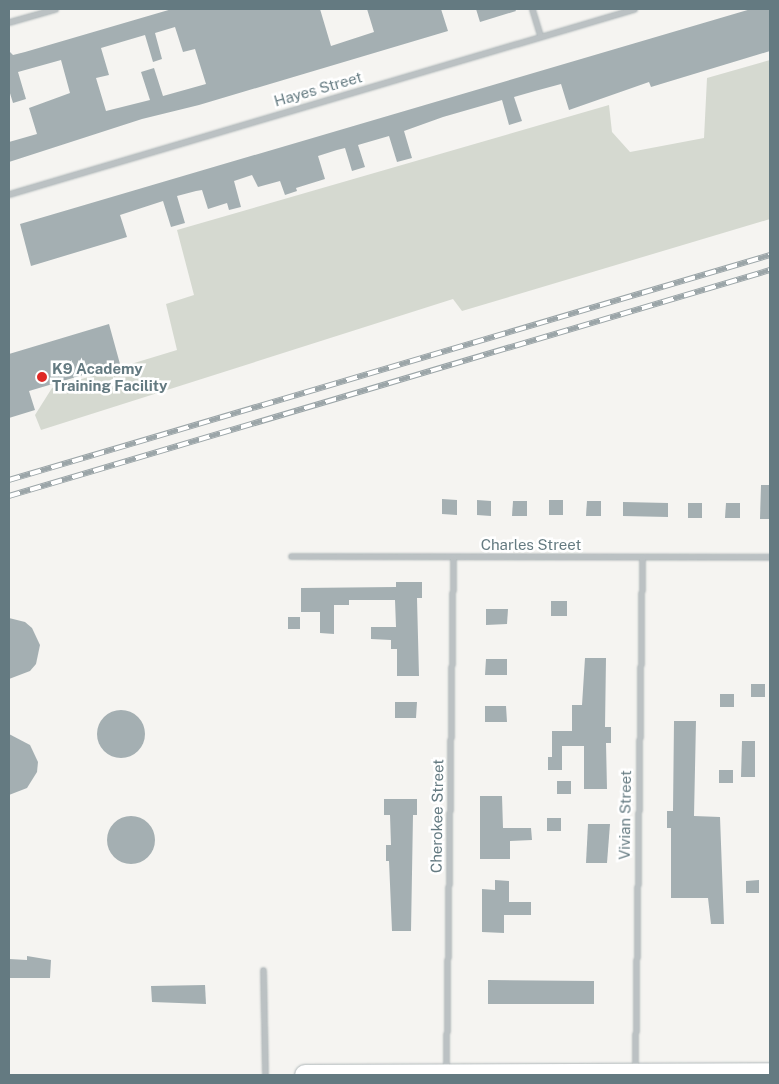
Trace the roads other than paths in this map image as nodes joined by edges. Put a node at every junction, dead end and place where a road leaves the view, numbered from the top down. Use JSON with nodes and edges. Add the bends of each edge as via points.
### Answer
{"nodes":[{"id":1,"x":55,"y":9,"type":"edge"},
{"id":2,"x":532,"y":9,"type":"edge"},
{"id":3,"x":634,"y":9,"type":"edge"},
{"id":4,"x":9,"y":22,"type":"edge"},
{"id":5,"x":540,"y":36,"type":"junction"},
{"id":6,"x":9,"y":194,"type":"edge"},
{"id":7,"x":291,"y":556,"type":"dead end"},
{"id":8,"x":454,"y":557,"type":"junction"},
{"id":9,"x":642,"y":557,"type":"junction"},
{"id":10,"x":770,"y":557,"type":"edge"},
{"id":11,"x":263,"y":970,"type":"dead end"},
{"id":12,"x":635,"y":1073,"type":"junction"},
{"id":13,"x":770,"y":1073,"type":"edge"},
{"id":14,"x":446,"y":1074,"type":"edge"},
{"id":15,"x":265,"y":1075,"type":"edge"},
{"id":16,"x":304,"y":1075,"type":"edge"}],
"edges":[{"from":1,"to":4,"type":"street"},
{"from":2,"to":5,"type":"street"},
{"from":3,"to":5,"type":"street","name":"Hayes Street"},
{"from":5,"to":6,"type":"street","name":"Hayes Street"},
{"from":7,"to":8,"type":"street","name":"Charles Street"},
{"from":8,"to":9,"type":"street","name":"Charles Street"},
{"from":8,"to":14,"type":"street","name":"Cherokee Street"},
{"from":9,"to":10,"type":"street","name":"Charles Street"},
{"from":9,"to":12,"type":"street","name":"Vivian Street"},
{"from":11,"to":15,"type":"street"},
{"from":12,"to":13,"type":"main road"},
{"from":12,"to":14,"type":"main road"},
{"from":14,"to":16,"type":"main road"}]}
